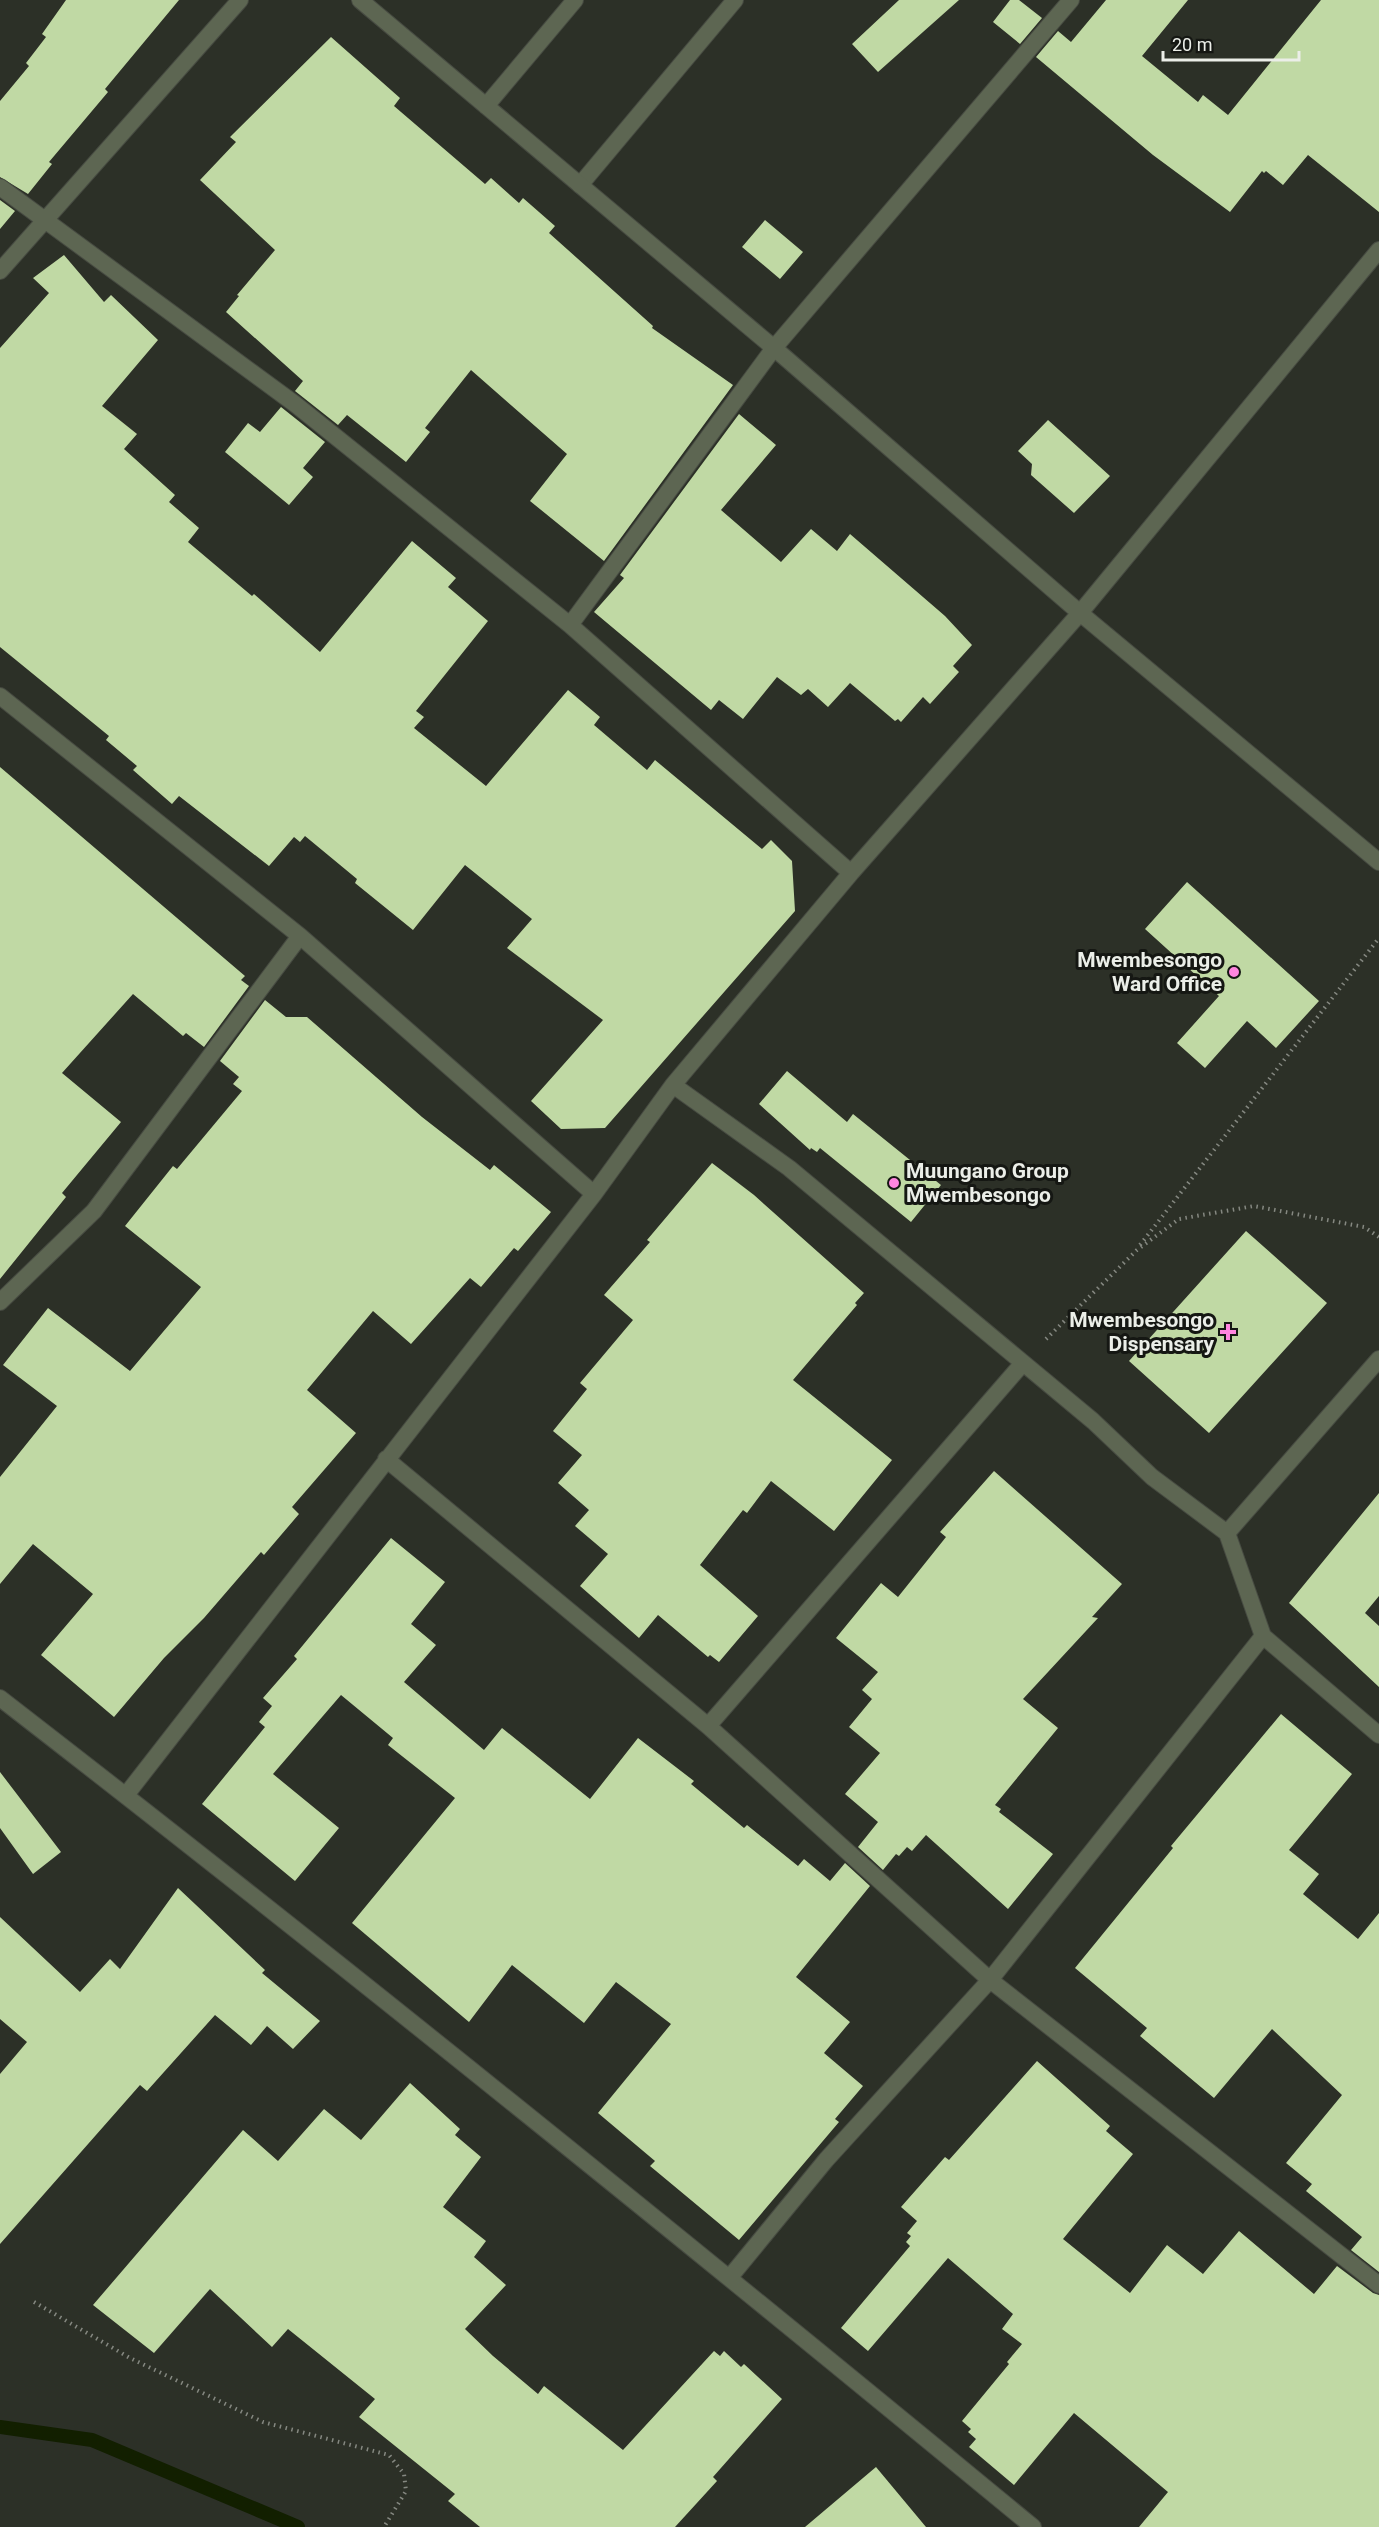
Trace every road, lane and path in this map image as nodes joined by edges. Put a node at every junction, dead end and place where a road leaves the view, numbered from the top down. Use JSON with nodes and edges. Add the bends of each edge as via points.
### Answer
{"nodes":[{"id":1,"x":240,"y":0,"type":"edge"},
{"id":2,"x":360,"y":0,"type":"edge"},
{"id":3,"x":575,"y":0,"type":"edge"},
{"id":4,"x":735,"y":0,"type":"edge"},
{"id":5,"x":1071,"y":0,"type":"edge"},
{"id":6,"x":486,"y":106,"type":"junction"},
{"id":7,"x":580,"y":185,"type":"junction"},
{"id":8,"x":0,"y":187,"type":"edge"},
{"id":9,"x":45,"y":222,"type":"junction"},
{"id":10,"x":1379,"y":250,"type":"edge"},
{"id":11,"x":0,"y":271,"type":"edge"},
{"id":12,"x":774,"y":348,"type":"junction"},
{"id":13,"x":1080,"y":613,"type":"junction"},
{"id":14,"x":570,"y":625,"type":"junction"},
{"id":15,"x":0,"y":696,"type":"edge"},
{"id":16,"x":1379,"y":862,"type":"edge"},
{"id":17,"x":850,"y":873,"type":"junction"},
{"id":18,"x":300,"y":936,"type":"junction"},
{"id":19,"x":1379,"y":938,"type":"edge"},
{"id":20,"x":673,"y":1085,"type":"junction"},
{"id":21,"x":594,"y":1194,"type":"junction"},
{"id":22,"x":1379,"y":1237,"type":"edge"},
{"id":23,"x":1137,"y":1250,"type":"junction"},
{"id":24,"x":0,"y":1302,"type":"edge"},
{"id":25,"x":1379,"y":1359,"type":"edge"},
{"id":26,"x":1023,"y":1363,"type":"junction"},
{"id":27,"x":386,"y":1459,"type":"junction"},
{"id":28,"x":1227,"y":1533,"type":"junction"},
{"id":29,"x":1263,"y":1636,"type":"junction"},
{"id":30,"x":0,"y":1698,"type":"edge"},
{"id":31,"x":708,"y":1726,"type":"junction"},
{"id":32,"x":1379,"y":1735,"type":"edge"},
{"id":33,"x":126,"y":1795,"type":"junction"},
{"id":34,"x":990,"y":1980,"type":"junction"},
{"id":35,"x":730,"y":2277,"type":"junction"},
{"id":36,"x":1379,"y":2285,"type":"edge"},
{"id":37,"x":34,"y":2302,"type":"dead end"},
{"id":38,"x":384,"y":2527,"type":"edge"},
{"id":39,"x":1033,"y":2527,"type":"edge"}],
"edges":[{"from":1,"to":9,"type":"street"},
{"from":2,"to":6,"type":"street"},
{"from":3,"to":6,"type":"street"},
{"from":4,"to":7,"type":"street"},
{"from":5,"to":12,"type":"street"},
{"from":6,"to":7,"type":"street"},
{"from":7,"to":12,"type":"street"},
{"from":8,"to":9,"type":"street"},
{"from":9,"to":11,"type":"street"},
{"from":9,"to":14,"type":"street","via":[[295,404]]},
{"from":10,"to":13,"type":"street"},
{"from":12,"to":13,"type":"street"},
{"from":12,"to":14,"type":"street"},
{"from":13,"to":16,"type":"street"},
{"from":13,"to":17,"type":"street"},
{"from":14,"to":17,"type":"street"},
{"from":15,"to":18,"type":"street"},
{"from":17,"to":20,"type":"street"},
{"from":18,"to":21,"type":"street"},
{"from":18,"to":24,"type":"street","via":[[94,1211]]},
{"from":19,"to":23,"type":"path"},
{"from":20,"to":21,"type":"street"},
{"from":20,"to":26,"type":"street","via":[[789,1168]]},
{"from":21,"to":27,"type":"street"},
{"from":22,"to":23,"type":"path","via":[[1364,1227],[1254,1206],[1179,1219]]},
{"from":23,"to":26,"type":"path"},
{"from":25,"to":28,"type":"street"},
{"from":26,"to":28,"type":"street","via":[[1152,1477]]},
{"from":26,"to":31,"type":"street"},
{"from":27,"to":31,"type":"street"},
{"from":27,"to":33,"type":"street"},
{"from":28,"to":29,"type":"street"},
{"from":29,"to":32,"type":"street"},
{"from":29,"to":34,"type":"street"},
{"from":30,"to":33,"type":"street"},
{"from":31,"to":34,"type":"street"},
{"from":33,"to":35,"type":"street"},
{"from":34,"to":35,"type":"street","via":[[826,2160]]},
{"from":34,"to":36,"type":"street"},
{"from":35,"to":39,"type":"street"},
{"from":37,"to":38,"type":"path","via":[[130,2358],[263,2422],[389,2455],[404,2474],[406,2491]]}]}
